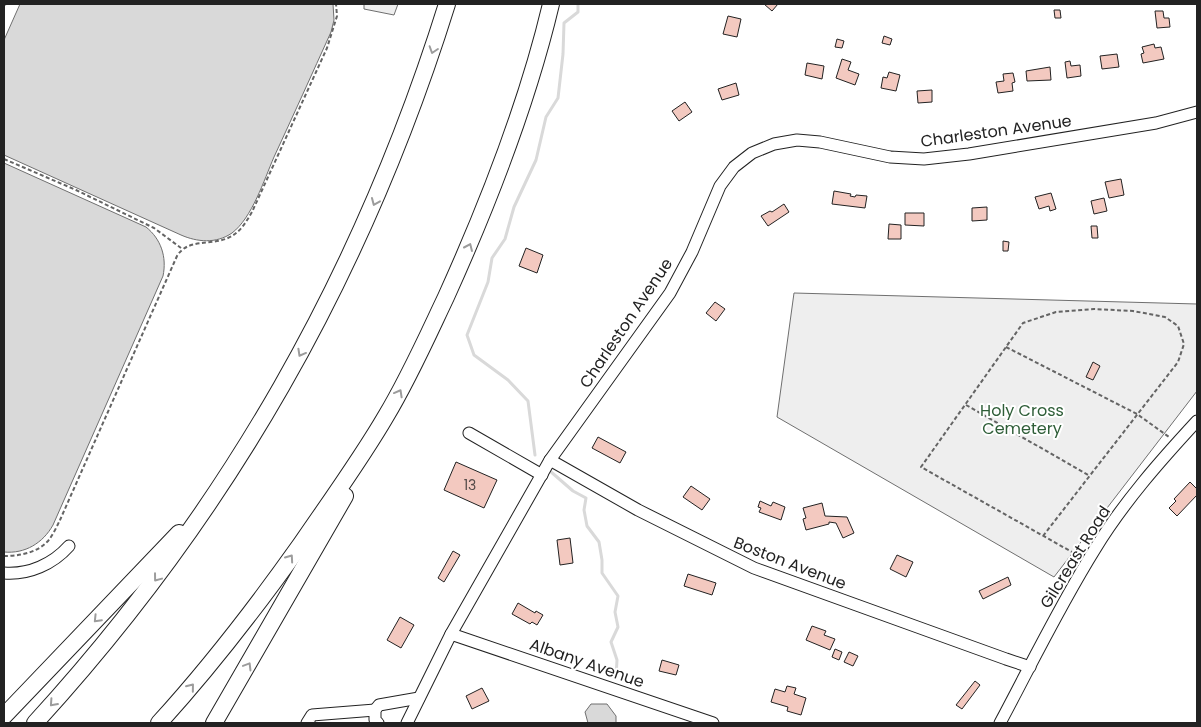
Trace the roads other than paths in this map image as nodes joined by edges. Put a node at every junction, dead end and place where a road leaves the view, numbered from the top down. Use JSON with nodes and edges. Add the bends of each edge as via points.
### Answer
{"nodes":[{"id":1,"x":447,"y":4,"type":"edge"},
{"id":2,"x":551,"y":4,"type":"edge"},
{"id":3,"x":1197,"y":112,"type":"edge"},
{"id":4,"x":386,"y":417,"type":"junction"},
{"id":5,"x":1197,"y":422,"type":"edge"},
{"id":6,"x":469,"y":433,"type":"dead end"},
{"id":7,"x":550,"y":460,"type":"junction"},
{"id":8,"x":542,"y":475,"type":"junction"},
{"id":9,"x":215,"y":495,"type":"junction"},
{"id":10,"x":69,"y":546,"type":"dead end"},
{"id":11,"x":4,"y":573,"type":"edge"},
{"id":12,"x":451,"y":634,"type":"junction"},
{"id":13,"x":1030,"y":666,"type":"junction"},
{"id":14,"x":419,"y":698,"type":"junction"},
{"id":15,"x":375,"y":710,"type":"junction"},
{"id":16,"x":4,"y":716,"type":"edge"},
{"id":17,"x":35,"y":723,"type":"edge"},
{"id":18,"x":159,"y":723,"type":"edge"},
{"id":19,"x":214,"y":723,"type":"edge"},
{"id":20,"x":307,"y":723,"type":"edge"},
{"id":21,"x":378,"y":723,"type":"edge"},
{"id":22,"x":408,"y":723,"type":"edge"},
{"id":23,"x":714,"y":723,"type":"edge"},
{"id":24,"x":1000,"y":723,"type":"edge"}],
"edges":[{"from":1,"to":9,"type":"highway","one_way":true,"via":[[402,134],[329,301],[290,373]]},
{"from":4,"to":2,"type":"highway","one_way":true,"via":[[418,356],[491,193],[533,71]]},
{"from":3,"to":7,"type":"street","name":"Charleston Avenue","via":[[1156,123],[924,160],[797,140],[774,144],[752,153],[720,186],[692,252],[670,293]]},
{"from":18,"to":4,"type":"highway","one_way":true,"via":[[252,611]]},
{"from":19,"to":4,"type":"highway","one_way":true,"via":[[361,468]]},
{"from":5,"to":13,"type":"street","name":"Gilcreast Road","via":[[1108,529]]},
{"from":6,"to":8,"type":"street"},
{"from":7,"to":8,"type":"street","name":"Charleston Avenue"},
{"from":7,"to":13,"type":"street","name":"Boston Avenue","via":[[638,510],[754,568]]},
{"from":8,"to":12,"type":"street","name":"Charleston Avenue"},
{"from":9,"to":16,"type":"highway","one_way":true},
{"from":9,"to":17,"type":"highway","one_way":true,"via":[[132,610]]},
{"from":10,"to":11,"type":"street","via":[[43,566],[24,572]]},
{"from":12,"to":14,"type":"street","name":"Charleston Avenue"},
{"from":12,"to":23,"type":"street","name":"Albany Avenue"},
{"from":13,"to":24,"type":"street","name":"Gilcreast Road"},
{"from":14,"to":15,"type":"street","via":[[385,703]]},
{"from":14,"to":22,"type":"street","name":"Charleston Avenue"},
{"from":15,"to":20,"type":"street","via":[[312,715]]},
{"from":15,"to":21,"type":"street"}]}
